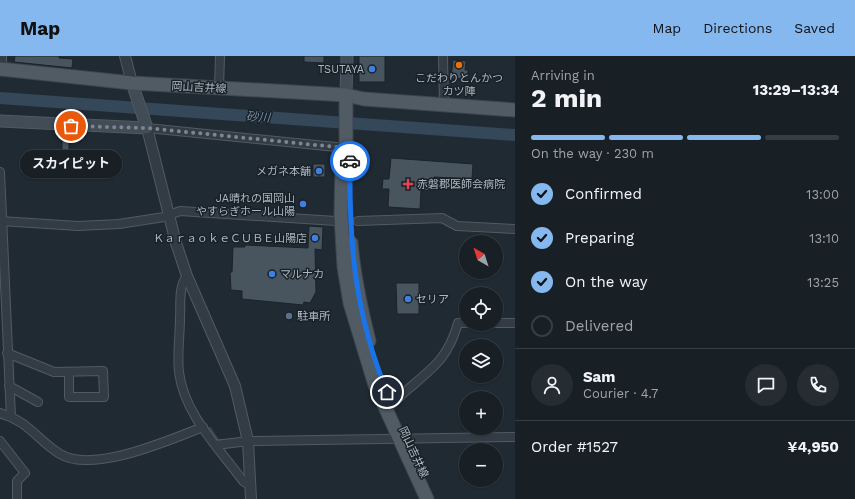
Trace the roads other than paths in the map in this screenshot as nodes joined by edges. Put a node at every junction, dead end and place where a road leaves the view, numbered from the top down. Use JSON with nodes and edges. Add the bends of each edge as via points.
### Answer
{"nodes":[{"id":1,"x":2,"y":56,"type":"edge"},
{"id":2,"x":125,"y":56,"type":"edge"},
{"id":3,"x":220,"y":56,"type":"edge"},
{"id":4,"x":347,"y":56,"type":"edge"},
{"id":5,"x":443,"y":56,"type":"edge"},
{"id":6,"x":1,"y":70,"type":"edge"},
{"id":7,"x":134,"y":88,"type":"junction"},
{"id":8,"x":219,"y":88,"type":"junction"},
{"id":9,"x":346,"y":100,"type":"junction"},
{"id":10,"x":444,"y":101,"type":"junction"},
{"id":11,"x":515,"y":101,"type":"edge"},
{"id":12,"x":515,"y":110,"type":"edge"},
{"id":13,"x":0,"y":121,"type":"edge"},
{"id":14,"x":145,"y":125,"type":"junction"},
{"id":15,"x":346,"y":148,"type":"junction"},
{"id":16,"x":0,"y":172,"type":"edge"},
{"id":17,"x":169,"y":214,"type":"junction"},
{"id":18,"x":1,"y":221,"type":"edge"},
{"id":19,"x":336,"y":221,"type":"tunnel mouth"},
{"id":20,"x":358,"y":221,"type":"tunnel mouth"},
{"id":21,"x":515,"y":229,"type":"edge"},
{"id":22,"x":186,"y":276,"type":"junction"},
{"id":23,"x":459,"y":323,"type":"edge"},
{"id":24,"x":503,"y":323,"type":"edge"},
{"id":25,"x":515,"y":323,"type":"edge"},
{"id":26,"x":7,"y":353,"type":"junction"},
{"id":27,"x":69,"y":372,"type":"junction"},
{"id":28,"x":9,"y":386,"type":"junction"},
{"id":29,"x":38,"y":402,"type":"dead end"},
{"id":30,"x":392,"y":404,"type":"junction"},
{"id":31,"x":0,"y":413,"type":"edge"},
{"id":32,"x":11,"y":417,"type":"junction"},
{"id":33,"x":203,"y":426,"type":"junction"},
{"id":34,"x":515,"y":437,"type":"edge"},
{"id":35,"x":403,"y":438,"type":"junction"},
{"id":36,"x":0,"y":441,"type":"edge"},
{"id":37,"x":248,"y":441,"type":"junction"},
{"id":38,"x":216,"y":445,"type":"junction"},
{"id":39,"x":251,"y":486,"type":"junction"},
{"id":40,"x":17,"y":499,"type":"edge"},
{"id":41,"x":251,"y":499,"type":"edge"},
{"id":42,"x":427,"y":499,"type":"edge"},
{"id":43,"x":437,"y":499,"type":"edge"}],
"edges":[{"from":1,"to":6,"type":"street"},
{"from":2,"to":7,"type":"street"},
{"from":3,"to":8,"type":"street"},
{"from":4,"to":9,"type":"main road"},
{"from":5,"to":10,"type":"street"},
{"from":6,"to":7,"type":"main road","name":"岡山吉井線"},
{"from":7,"to":8,"type":"main road","name":"岡山吉井線"},
{"from":7,"to":14,"type":"main road"},
{"from":8,"to":9,"type":"main road","name":"岡山吉井線"},
{"from":9,"to":10,"type":"main road"},
{"from":9,"to":15,"type":"main road","name":"岡山吉井線"},
{"from":10,"to":11,"type":"main road"},
{"from":10,"to":12,"type":"main road"},
{"from":13,"to":14,"type":"main road"},
{"from":14,"to":15,"type":"street"},
{"from":14,"to":17,"type":"street"},
{"from":15,"to":30,"type":"main road","name":"岡山吉井線","via":[[350,161],[349,217],[353,267],[371,350]]},
{"from":15,"to":35,"type":"main road","name":"岡山吉井線","via":[[342,160],[341,216],[344,267],[350,303],[375,385]]},
{"from":16,"to":18,"type":"street"},
{"from":17,"to":18,"type":"street","via":[[118,224],[78,226]]},
{"from":17,"to":19,"type":"street","via":[[180,211]]},
{"from":17,"to":22,"type":"street"},
{"from":18,"to":26,"type":"street","via":[[5,259]]},
{"from":20,"to":21,"type":"street","via":[[442,218],[456,226]]},
{"from":22,"to":33,"type":"street","via":[[181,300],[179,371],[188,405]]},
{"from":22,"to":37,"type":"street","via":[[235,386]]},
{"from":23,"to":30,"type":"street","via":[[443,357],[432,370]]},
{"from":24,"to":25,"type":"street"},
{"from":26,"to":27,"type":"street","via":[[54,372]]},
{"from":26,"to":28,"type":"street"},
{"from":27,"to":27,"type":"street","via":[[103,371],[104,397],[69,397]]},
{"from":28,"to":29,"type":"street"},
{"from":28,"to":32,"type":"street"},
{"from":30,"to":35,"type":"main road","name":"岡山吉井線"},
{"from":31,"to":32,"type":"street"},
{"from":32,"to":33,"type":"street","via":[[30,428],[61,454],[79,460],[97,460],[127,454]]},
{"from":33,"to":38,"type":"street"},
{"from":34,"to":35,"type":"street"},
{"from":35,"to":37,"type":"street"},
{"from":35,"to":42,"type":"main road","name":"岡山吉井線"},
{"from":35,"to":43,"type":"main road","name":"岡山吉井線"},
{"from":36,"to":40,"type":"street","via":[[25,473],[18,481]]},
{"from":37,"to":38,"type":"street"},
{"from":37,"to":39,"type":"street"},
{"from":38,"to":39,"type":"street","via":[[243,481]]},
{"from":39,"to":41,"type":"street"}]}
